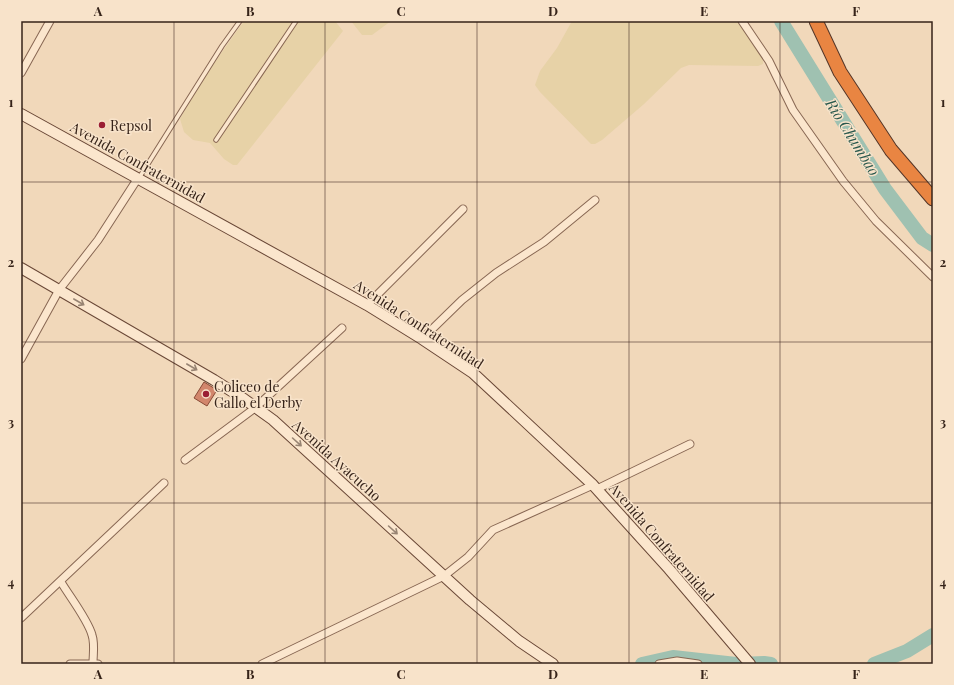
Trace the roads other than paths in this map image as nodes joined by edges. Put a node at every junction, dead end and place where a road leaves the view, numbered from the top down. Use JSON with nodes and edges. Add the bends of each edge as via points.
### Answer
{"nodes":[{"id":1,"x":50,"y":21,"type":"edge"},
{"id":2,"x":240,"y":21,"type":"edge"},
{"id":3,"x":296,"y":21,"type":"edge"},
{"id":4,"x":742,"y":21,"type":"edge"},
{"id":5,"x":816,"y":21,"type":"edge"},
{"id":6,"x":21,"y":73,"type":"edge"},
{"id":7,"x":21,"y":114,"type":"edge"},
{"id":8,"x":216,"y":140,"type":"dead end"},
{"id":9,"x":138,"y":178,"type":"junction"},
{"id":10,"x":933,"y":199,"type":"edge"},
{"id":11,"x":595,"y":200,"type":"dead end"},
{"id":12,"x":463,"y":209,"type":"dead end"},
{"id":13,"x":21,"y":268,"type":"edge"},
{"id":14,"x":933,"y":277,"type":"edge"},
{"id":15,"x":59,"y":290,"type":"junction"},
{"id":16,"x":367,"y":305,"type":"junction"},
{"id":17,"x":342,"y":328,"type":"dead end"},
{"id":18,"x":422,"y":340,"type":"junction"},
{"id":19,"x":21,"y":360,"type":"edge"},
{"id":20,"x":255,"y":408,"type":"junction"},
{"id":21,"x":690,"y":444,"type":"dead end"},
{"id":22,"x":185,"y":460,"type":"dead end"},
{"id":23,"x":164,"y":483,"type":"dead end"},
{"id":24,"x":595,"y":487,"type":"junction"},
{"id":25,"x":444,"y":576,"type":"junction"},
{"id":26,"x":61,"y":582,"type":"junction"},
{"id":27,"x":21,"y":618,"type":"edge"},
{"id":28,"x":70,"y":664,"type":"edge"},
{"id":29,"x":95,"y":664,"type":"edge"},
{"id":30,"x":262,"y":664,"type":"edge"},
{"id":31,"x":553,"y":664,"type":"edge"},
{"id":32,"x":659,"y":664,"type":"edge"},
{"id":33,"x":698,"y":664,"type":"edge"},
{"id":34,"x":750,"y":664,"type":"edge"}],
"edges":[{"from":1,"to":6,"type":"street"},
{"from":2,"to":9,"type":"lane"},
{"from":3,"to":8,"type":"lane"},
{"from":4,"to":14,"type":"street","via":[[769,60],[793,110],[843,181],[876,221]]},
{"from":5,"to":10,"type":"highway","via":[[840,72],[887,143]]},
{"from":7,"to":9,"type":"main road","name":"Avenida Confraternidad"},
{"from":9,"to":15,"type":"street","via":[[98,240]]},
{"from":9,"to":16,"type":"main road","name":"Avenida Confraternidad"},
{"from":11,"to":18,"type":"street","via":[[544,242],[496,273],[462,300]]},
{"from":12,"to":16,"type":"street"},
{"from":13,"to":15,"type":"main road","name":"Avenida Ayacucho"},
{"from":15,"to":19,"type":"street"},
{"from":15,"to":20,"type":"main road","name":"Avenida Ayacucho","one_way":true,"via":[[214,380]]},
{"from":16,"to":18,"type":"main road","name":"Avenida Confraternidad"},
{"from":17,"to":20,"type":"street"},
{"from":18,"to":24,"type":"main road","name":"Avenida Confraternidad","via":[[473,374]]},
{"from":20,"to":22,"type":"street"},
{"from":20,"to":25,"type":"main road","name":"Avenida Ayacucho","one_way":true,"via":[[273,420]]},
{"from":21,"to":24,"type":"street"},
{"from":23,"to":26,"type":"street"},
{"from":24,"to":25,"type":"street","via":[[493,530],[468,557]]},
{"from":24,"to":34,"type":"main road","name":"Avenida Confraternidad"},
{"from":25,"to":30,"type":"street"},
{"from":25,"to":31,"type":"main road","name":"Avenida Ayacucho","via":[[514,636]]},
{"from":26,"to":27,"type":"street"},
{"from":26,"to":29,"type":"street","via":[[92,635]]},
{"from":28,"to":29,"type":"street"},
{"from":32,"to":33,"type":"street","via":[[677,661]]}]}
